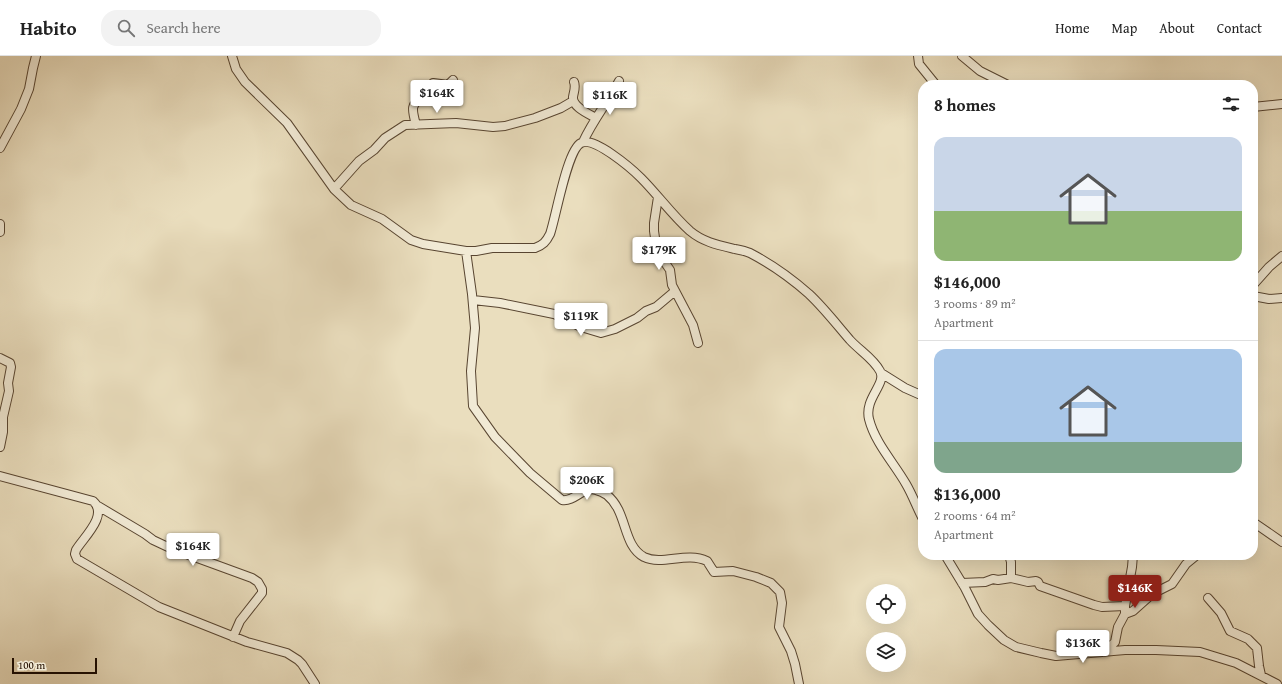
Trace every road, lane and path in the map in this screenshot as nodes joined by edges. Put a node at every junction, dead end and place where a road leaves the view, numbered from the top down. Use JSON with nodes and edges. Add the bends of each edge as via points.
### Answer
{"nodes":[{"id":1,"x":36,"y":56,"type":"edge"},
{"id":2,"x":232,"y":56,"type":"edge"},
{"id":3,"x":918,"y":56,"type":"edge"},
{"id":4,"x":962,"y":56,"type":"edge"},
{"id":5,"x":453,"y":80,"type":"dead end"},
{"id":6,"x":932,"y":80,"type":"edge"},
{"id":7,"x":998,"y":80,"type":"edge"},
{"id":8,"x":619,"y":81,"type":"dead end"},
{"id":9,"x":574,"y":82,"type":"dead end"},
{"id":10,"x":573,"y":101,"type":"junction"},
{"id":11,"x":1282,"y":104,"type":"edge"},
{"id":12,"x":1258,"y":106,"type":"edge"},
{"id":13,"x":596,"y":118,"type":"junction"},
{"id":14,"x":416,"y":125,"type":"junction"},
{"id":15,"x":583,"y":142,"type":"junction"},
{"id":16,"x":0,"y":148,"type":"edge"},
{"id":17,"x":334,"y":189,"type":"junction"},
{"id":18,"x":658,"y":197,"type":"junction"},
{"id":19,"x":0,"y":224,"type":"edge"},
{"id":20,"x":0,"y":232,"type":"edge"},
{"id":21,"x":466,"y":251,"type":"junction"},
{"id":22,"x":1282,"y":256,"type":"edge"},
{"id":23,"x":1258,"y":279,"type":"edge"},
{"id":24,"x":674,"y":291,"type":"junction"},
{"id":25,"x":1258,"y":297,"type":"edge"},
{"id":26,"x":1282,"y":298,"type":"edge"},
{"id":27,"x":473,"y":300,"type":"junction"},
{"id":28,"x":698,"y":343,"type":"dead end"},
{"id":29,"x":0,"y":358,"type":"edge"},
{"id":30,"x":881,"y":373,"type":"junction"},
{"id":31,"x":918,"y":394,"type":"edge"},
{"id":32,"x":0,"y":447,"type":"edge"},
{"id":33,"x":0,"y":476,"type":"edge"},
{"id":34,"x":98,"y":506,"type":"junction"},
{"id":35,"x":918,"y":508,"type":"edge"},
{"id":36,"x":1258,"y":525,"type":"edge"},
{"id":37,"x":1282,"y":542,"type":"edge"},
{"id":38,"x":948,"y":560,"type":"edge"},
{"id":39,"x":1010,"y":560,"type":"edge"},
{"id":40,"x":1132,"y":560,"type":"edge"},
{"id":41,"x":1191,"y":560,"type":"edge"},
{"id":42,"x":1011,"y":578,"type":"junction"},
{"id":43,"x":1130,"y":581,"type":"junction"},
{"id":44,"x":962,"y":583,"type":"junction"},
{"id":45,"x":1154,"y":593,"type":"junction"},
{"id":46,"x":1208,"y":598,"type":"dead end"},
{"id":47,"x":1125,"y":610,"type":"junction"},
{"id":48,"x":233,"y":637,"type":"junction"},
{"id":49,"x":1104,"y":652,"type":"junction"},
{"id":50,"x":1261,"y":675,"type":"junction"},
{"id":51,"x":316,"y":684,"type":"edge"},
{"id":52,"x":799,"y":684,"type":"edge"},
{"id":53,"x":1277,"y":684,"type":"edge"}],
"edges":[{"from":1,"to":16,"type":"street","via":[[30,89]]},
{"from":2,"to":17,"type":"street","via":[[245,82],[287,123]]},
{"from":3,"to":6,"type":"street","via":[[919,64]]},
{"from":4,"to":7,"type":"street","via":[[980,71]]},
{"from":5,"to":14,"type":"street","via":[[448,85],[433,83],[415,101],[413,113]]},
{"from":8,"to":13,"type":"street"},
{"from":9,"to":10,"type":"street"},
{"from":10,"to":13,"type":"street"},
{"from":10,"to":14,"type":"street","via":[[535,118],[509,125]]},
{"from":11,"to":12,"type":"street"},
{"from":13,"to":15,"type":"street"},
{"from":14,"to":17,"type":"street","via":[[405,125],[397,130],[359,161]]},
{"from":15,"to":18,"type":"street","via":[[604,149],[640,177]]},
{"from":15,"to":21,"type":"street","via":[[575,150],[559,196],[552,227],[544,244],[535,248]]},
{"from":17,"to":21,"type":"street","via":[[351,205],[382,219],[411,240]]},
{"from":18,"to":24,"type":"street","via":[[654,231],[657,251],[670,270]]},
{"from":18,"to":30,"type":"street","via":[[681,222],[702,239],[750,253],[802,288]]},
{"from":19,"to":20,"type":"street"},
{"from":21,"to":27,"type":"street"},
{"from":22,"to":23,"type":"street"},
{"from":24,"to":27,"type":"street","via":[[656,307],[637,318],[601,333],[548,313]]},
{"from":24,"to":28,"type":"street","via":[[694,325]]},
{"from":25,"to":26,"type":"street"},
{"from":27,"to":52,"type":"street","via":[[475,328],[471,371],[472,402],[491,432],[530,473],[562,500],[569,500],[592,489],[609,497],[621,513],[630,542],[640,555],[655,560],[690,556],[707,560],[714,572],[744,573],[771,583],[780,592],[782,599],[779,626],[791,651]]},
{"from":29,"to":32,"type":"street","via":[[11,364]]},
{"from":30,"to":31,"type":"street"},
{"from":30,"to":35,"type":"street","via":[[881,380],[868,406],[869,420]]},
{"from":33,"to":34,"type":"street","via":[[88,499]]},
{"from":34,"to":48,"type":"street","via":[[99,512],[95,523],[75,552],[77,558],[159,607]]},
{"from":34,"to":48,"type":"street","via":[[153,540],[258,582],[262,591],[261,596],[240,621]]},
{"from":36,"to":37,"type":"street"},
{"from":38,"to":44,"type":"street"},
{"from":39,"to":42,"type":"street"},
{"from":40,"to":43,"type":"street"},
{"from":41,"to":45,"type":"street","via":[[1172,584]]},
{"from":42,"to":44,"type":"street"},
{"from":42,"to":47,"type":"street","via":[[1028,582],[1038,581],[1040,586],[1094,605]]},
{"from":43,"to":45,"type":"street"},
{"from":43,"to":47,"type":"street"},
{"from":44,"to":49,"type":"street","via":[[978,614],[1010,644],[1056,656]]},
{"from":45,"to":47,"type":"street","via":[[1133,611]]},
{"from":46,"to":50,"type":"street","via":[[1221,613],[1230,631],[1255,644]]},
{"from":47,"to":49,"type":"street","via":[[1115,642]]},
{"from":48,"to":51,"type":"street","via":[[294,657],[307,669]]},
{"from":49,"to":50,"type":"street","via":[[1200,652],[1236,663]]},
{"from":50,"to":53,"type":"street"}]}
